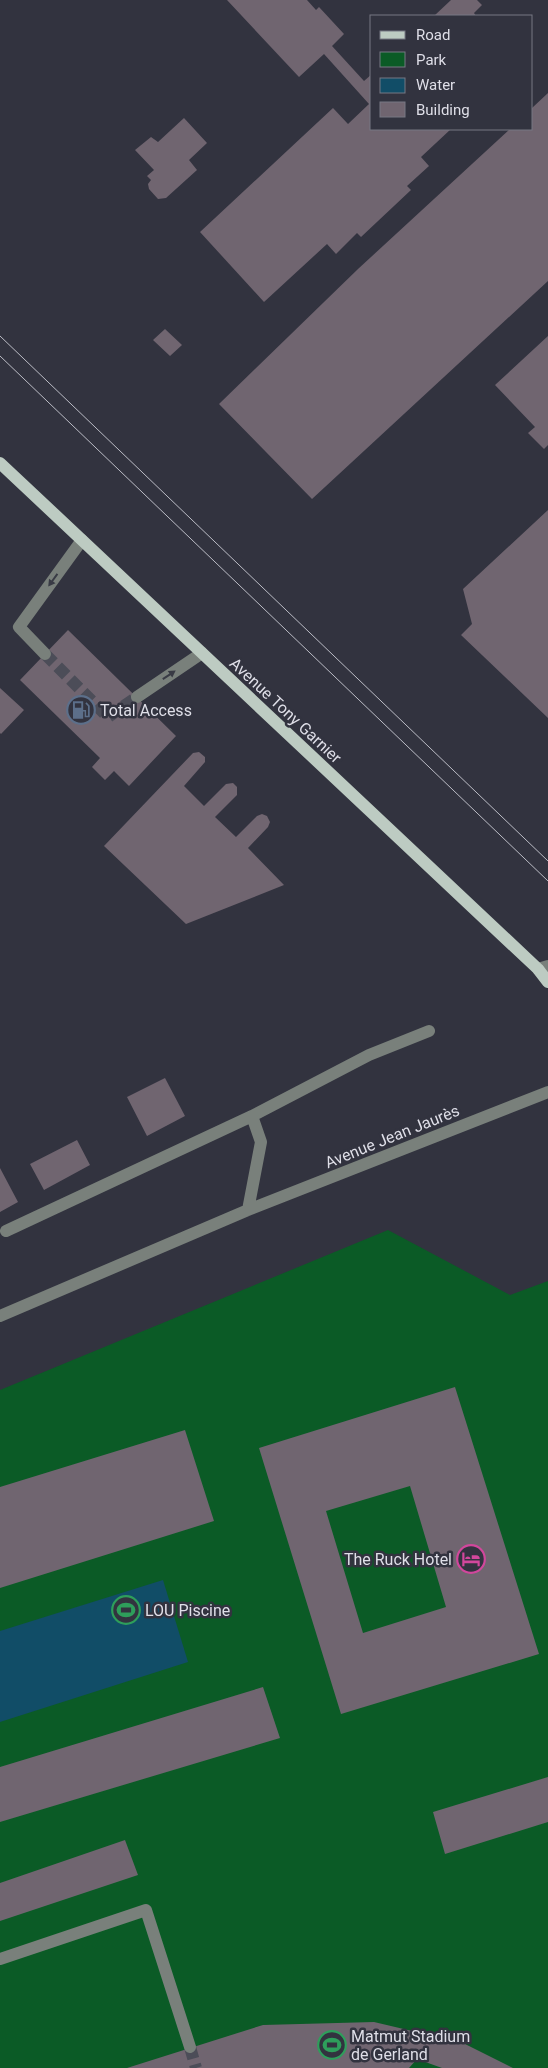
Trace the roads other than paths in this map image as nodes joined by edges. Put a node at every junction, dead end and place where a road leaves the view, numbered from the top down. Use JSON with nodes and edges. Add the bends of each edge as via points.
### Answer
{"nodes":[{"id":1,"x":0,"y":463,"type":"edge"},
{"id":2,"x":82,"y":540,"type":"junction"},
{"id":3,"x":202,"y":652,"type":"junction"},
{"id":4,"x":45,"y":654,"type":"tunnel mouth"},
{"id":5,"x":137,"y":697,"type":"tunnel mouth"},
{"id":6,"x":543,"y":967,"type":"edge"},
{"id":7,"x":548,"y":982,"type":"edge"},
{"id":8,"x":429,"y":1031,"type":"dead end"},
{"id":9,"x":548,"y":1092,"type":"edge"},
{"id":10,"x":252,"y":1116,"type":"junction"},
{"id":11,"x":248,"y":1210,"type":"junction"},
{"id":12,"x":6,"y":1231,"type":"dead end"},
{"id":13,"x":0,"y":1316,"type":"edge"},
{"id":14,"x":0,"y":1959,"type":"edge"},
{"id":15,"x":190,"y":2047,"type":"tunnel mouth"}],
"edges":[{"from":1,"to":2,"type":"main road","name":"Avenue Tony Garnier"},
{"from":2,"to":3,"type":"main road","name":"Avenue Tony Garnier"},
{"from":2,"to":4,"type":"street","one_way":true,"via":[[18,627]]},
{"from":5,"to":3,"type":"street","one_way":true},
{"from":3,"to":6,"type":"main road","name":"Avenue Tony Garnier"},
{"from":6,"to":7,"type":"main road","name":"Avenue Tony Garnier"},
{"from":8,"to":10,"type":"street","via":[[369,1055]]},
{"from":9,"to":11,"type":"street","name":"Avenue Jean Jaurès"},
{"from":10,"to":11,"type":"street","via":[[261,1142]]},
{"from":10,"to":12,"type":"street"},
{"from":11,"to":13,"type":"street","name":"Avenue Jean Jaurès"},
{"from":14,"to":15,"type":"street","via":[[146,1910]]}]}
